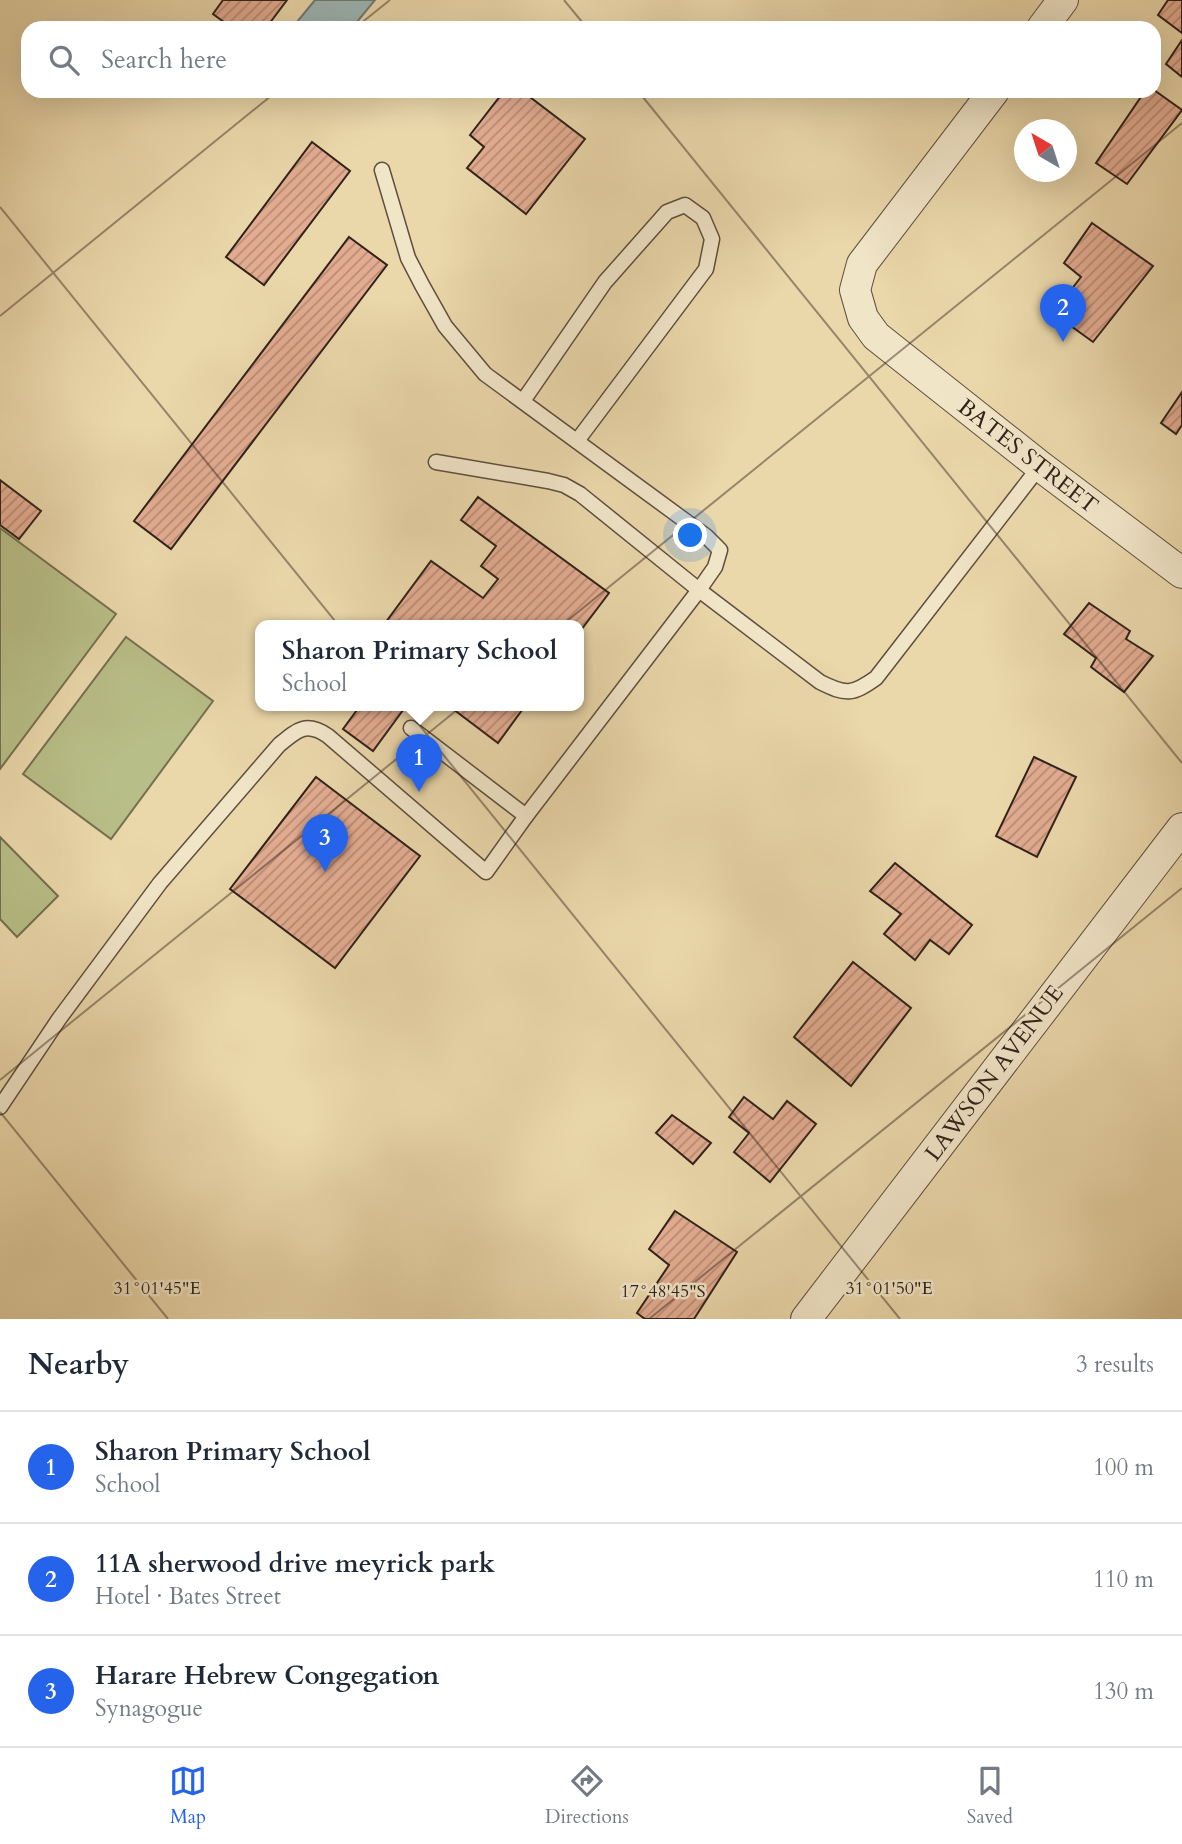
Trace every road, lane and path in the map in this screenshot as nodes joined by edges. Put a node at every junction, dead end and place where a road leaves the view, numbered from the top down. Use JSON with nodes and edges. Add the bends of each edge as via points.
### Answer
{"nodes":[{"id":1,"x":1063,"y":0,"type":"edge"},
{"id":2,"x":1047,"y":21,"type":"edge"},
{"id":3,"x":988,"y":98,"type":"edge"},
{"id":4,"x":382,"y":170,"type":"dead end"},
{"id":5,"x":523,"y":401,"type":"junction"},
{"id":6,"x":577,"y":441,"type":"junction"},
{"id":7,"x":436,"y":462,"type":"dead end"},
{"id":8,"x":1040,"y":466,"type":"junction"},
{"id":9,"x":1182,"y":573,"type":"edge"},
{"id":10,"x":699,"y":590,"type":"junction"},
{"id":11,"x":411,"y":728,"type":"dead end"},
{"id":12,"x":526,"y":817,"type":"junction"},
{"id":13,"x":1182,"y":828,"type":"edge"},
{"id":14,"x":0,"y":1107,"type":"edge"},
{"id":15,"x":806,"y":1319,"type":"edge"}],
"edges":[{"from":1,"to":2,"type":"street"},
{"from":3,"to":8,"type":"street","name":"BATES STREET","via":[[862,264],[855,290],[863,318],[876,336]]},
{"from":4,"to":5,"type":"lane","via":[[408,258],[445,326],[485,374]]},
{"from":5,"to":6,"type":"lane"},
{"from":5,"to":6,"type":"lane","via":[[606,282],[667,212],[685,205],[703,218],[712,239],[706,269]]},
{"from":6,"to":10,"type":"lane","via":[[720,550]]},
{"from":7,"to":10,"type":"lane","via":[[564,485]]},
{"from":8,"to":9,"type":"street","name":"BATES STREET"},
{"from":8,"to":10,"type":"lane","via":[[876,678],[858,691],[839,691],[820,682]]},
{"from":10,"to":12,"type":"lane"},
{"from":11,"to":12,"type":"lane"},
{"from":12,"to":14,"type":"lane","via":[[486,872],[328,736],[317,729],[292,734],[160,883]]},
{"from":13,"to":15,"type":"street","name":"LAWSON AVENUE"}]}
